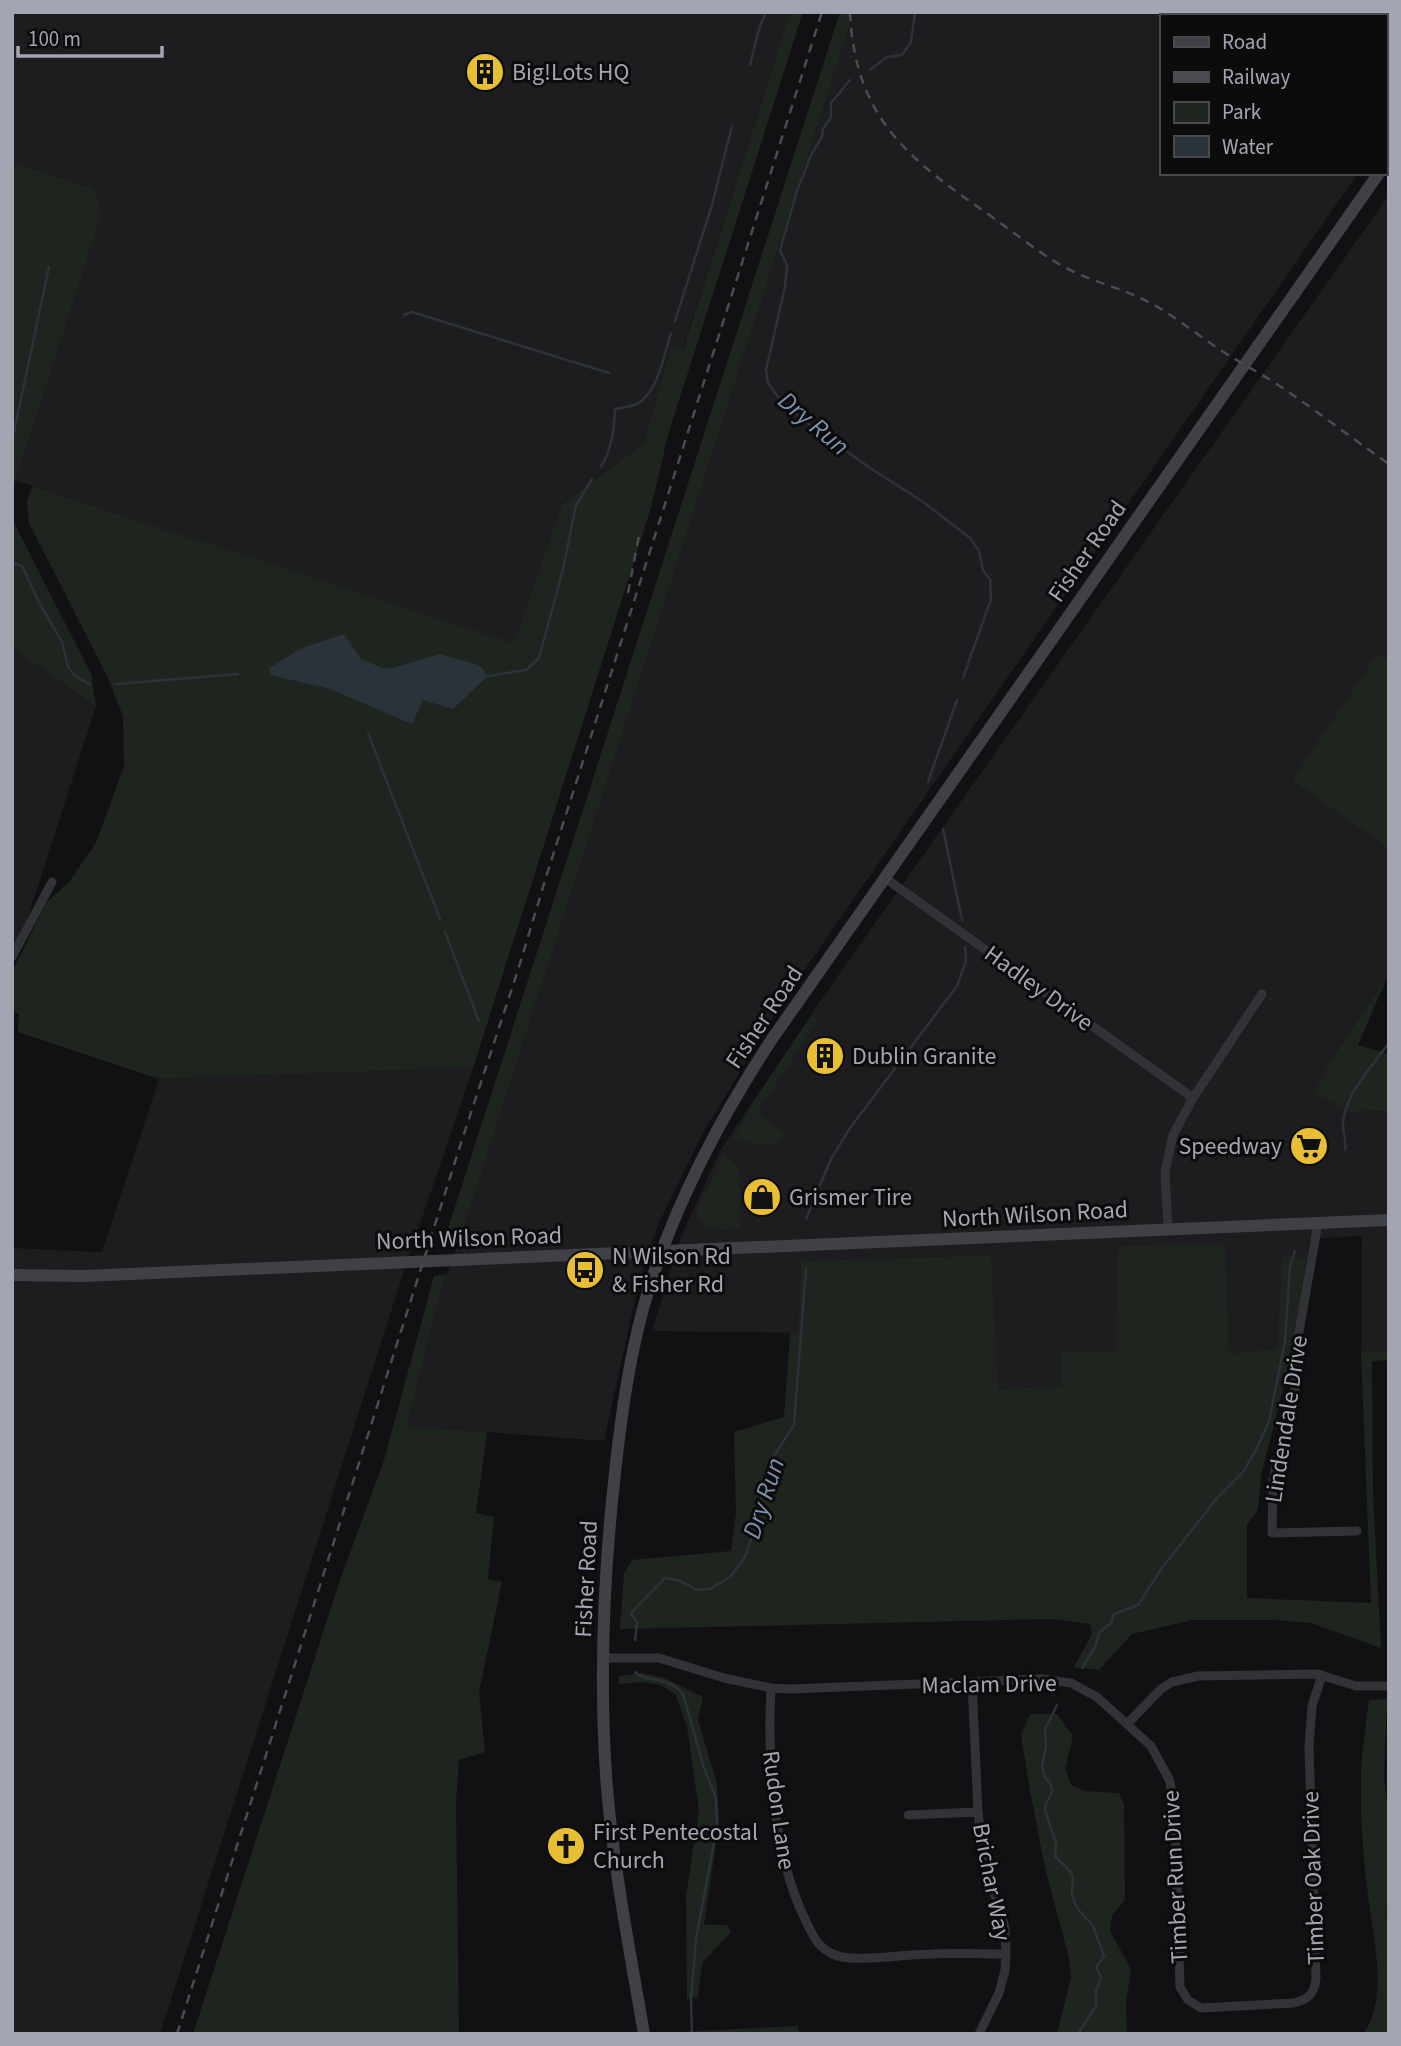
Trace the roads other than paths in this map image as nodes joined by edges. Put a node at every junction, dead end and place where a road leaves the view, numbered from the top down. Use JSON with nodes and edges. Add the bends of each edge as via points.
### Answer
{"nodes":[{"id":1,"x":1378,"y":175,"type":"edge"},
{"id":2,"x":885,"y":878,"type":"junction"},
{"id":3,"x":52,"y":882,"type":"dead end"},
{"id":4,"x":12,"y":957,"type":"edge"},
{"id":5,"x":1262,"y":993,"type":"dead end"},
{"id":6,"x":1193,"y":1098,"type":"junction"},
{"id":7,"x":1389,"y":1220,"type":"edge"},
{"id":8,"x":1318,"y":1223,"type":"junction"},
{"id":9,"x":1168,"y":1229,"type":"junction"},
{"id":10,"x":663,"y":1252,"type":"junction"},
{"id":11,"x":12,"y":1275,"type":"edge"},
{"id":12,"x":1357,"y":1531,"type":"dead end"},
{"id":13,"x":603,"y":1657,"type":"junction"},
{"id":14,"x":1322,"y":1675,"type":"junction"},
{"id":15,"x":972,"y":1682,"type":"junction"},
{"id":16,"x":1389,"y":1686,"type":"edge"},
{"id":17,"x":771,"y":1688,"type":"junction"},
{"id":18,"x":1128,"y":1723,"type":"junction"},
{"id":19,"x":978,"y":1812,"type":"junction"},
{"id":20,"x":908,"y":1815,"type":"dead end"},
{"id":21,"x":1006,"y":1954,"type":"junction"},
{"id":22,"x":1188,"y":2000,"type":"joint"},
{"id":23,"x":644,"y":2034,"type":"edge"},
{"id":24,"x":979,"y":2034,"type":"edge"}],
"edges":[{"from":1,"to":2,"type":"main road","name":"Fisher Road"},
{"from":2,"to":6,"type":"street","name":"Hadley Drive"},
{"from":2,"to":10,"type":"main road","name":"Fisher Road","via":[[741,1088],[703,1158]]},
{"from":3,"to":4,"type":"street"},
{"from":5,"to":6,"type":"street"},
{"from":6,"to":9,"type":"street","via":[[1177,1125],[1166,1161]]},
{"from":7,"to":8,"type":"main road","name":"North Wilson Road"},
{"from":8,"to":9,"type":"main road","name":"North Wilson Road"},
{"from":8,"to":12,"type":"street","name":"Lindendale Drive","via":[[1297,1343],[1291,1426],[1280,1448],[1273,1481],[1272,1533]]},
{"from":9,"to":10,"type":"main road","name":"North Wilson Road"},
{"from":10,"to":11,"type":"main road","name":"North Wilson Road","via":[[84,1276]]},
{"from":10,"to":13,"type":"main road","name":"Fisher Road","via":[[641,1318],[618,1442]]},
{"from":13,"to":17,"type":"street","name":"Maclam Drive","via":[[659,1658]]},
{"from":13,"to":23,"type":"main road","name":"Fisher Road","via":[[607,1788]]},
{"from":14,"to":16,"type":"street","via":[[1356,1686]]},
{"from":14,"to":18,"type":"street","via":[[1185,1678],[1161,1689]]},
{"from":14,"to":22,"type":"street","name":"Timber Oak Drive","via":[[1309,1736],[1314,1991],[1293,2003],[1201,2008]]},
{"from":15,"to":17,"type":"street","name":"Maclam Drive"},
{"from":15,"to":18,"type":"street","name":"Maclam Drive","via":[[1042,1679],[1071,1683]]},
{"from":15,"to":19,"type":"street","name":"Brichar Way"},
{"from":17,"to":21,"type":"street","name":"Rudon Lane","via":[[769,1744],[785,1871],[809,1927],[824,1949],[852,1958]]},
{"from":18,"to":22,"type":"street","name":"Timber Run Drive","via":[[1151,1746],[1170,1781],[1181,1987]]},
{"from":19,"to":20,"type":"street"},
{"from":19,"to":21,"type":"street","name":"Brichar Way","via":[[985,1870],[1005,1928]]},
{"from":21,"to":24,"type":"street","name":"Brichar Way","via":[[999,1993]]}]}
